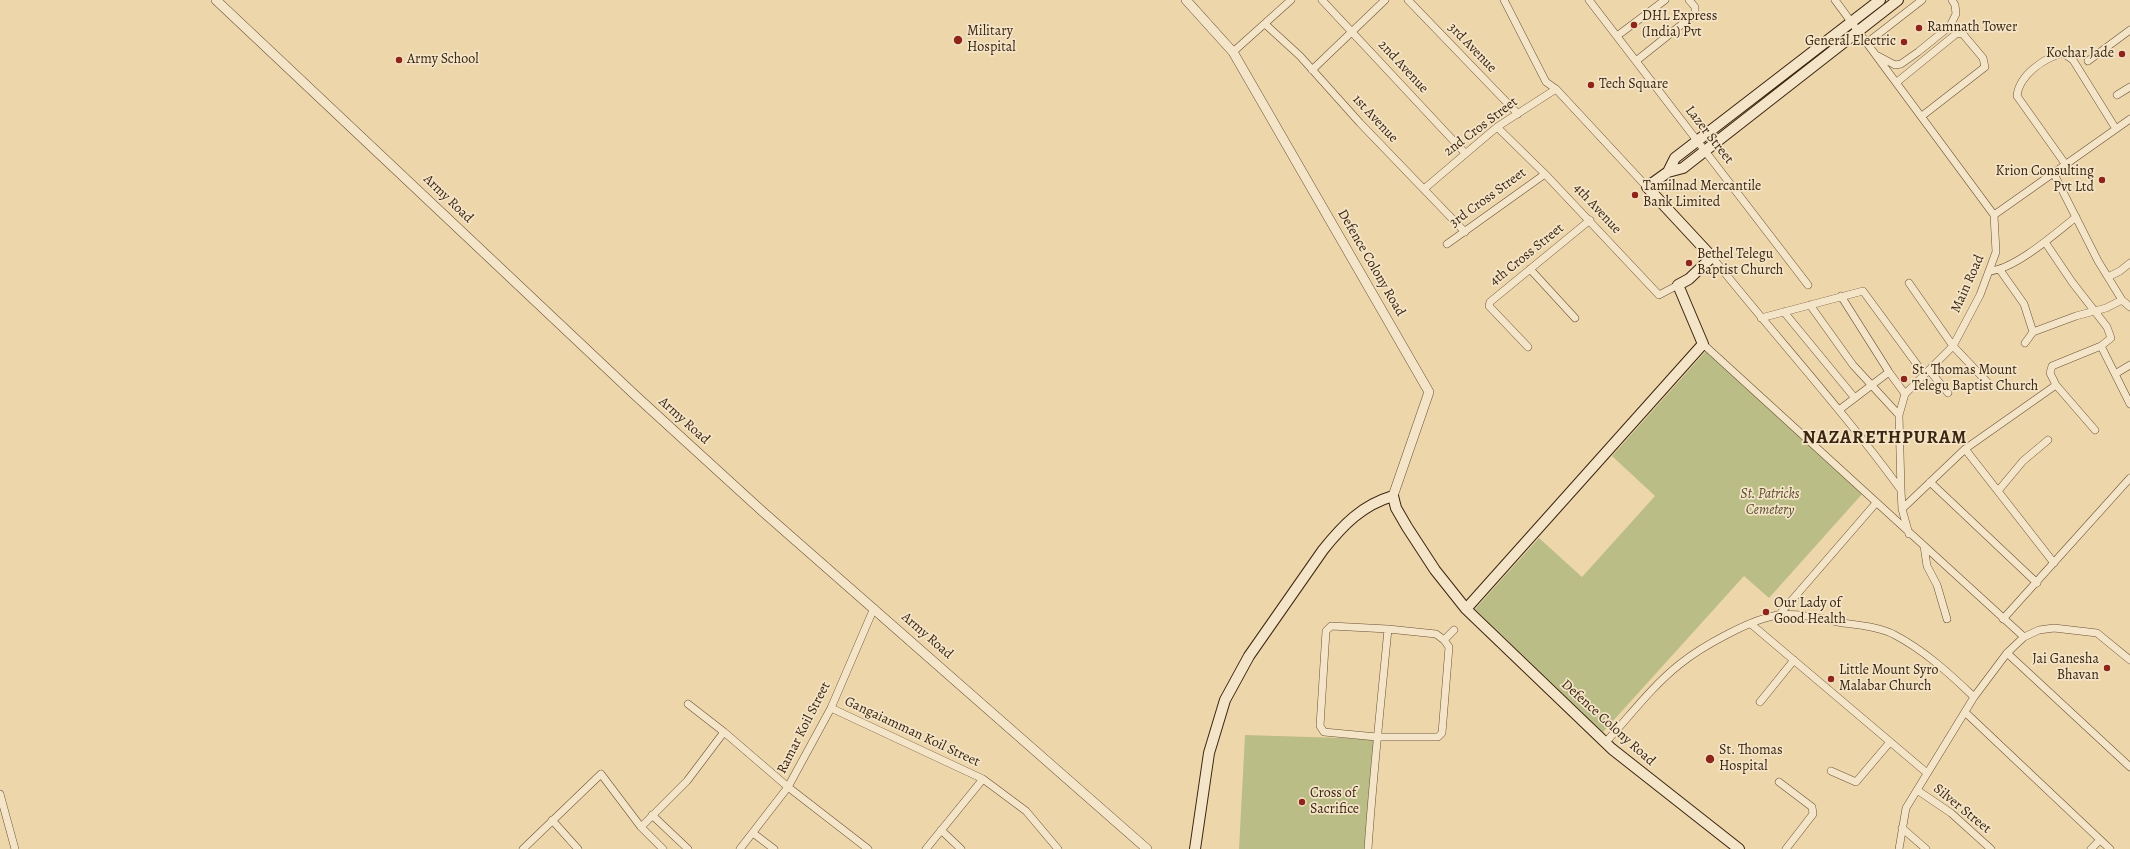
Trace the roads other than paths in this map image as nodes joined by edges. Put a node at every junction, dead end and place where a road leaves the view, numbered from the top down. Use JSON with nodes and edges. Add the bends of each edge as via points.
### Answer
{"nodes":[{"id":1,"x":216,"y":0,"type":"edge"},
{"id":2,"x":1186,"y":0,"type":"edge"},
{"id":3,"x":1291,"y":0,"type":"edge"},
{"id":4,"x":1322,"y":0,"type":"edge"},
{"id":5,"x":1385,"y":0,"type":"edge"},
{"id":6,"x":1408,"y":0,"type":"edge"},
{"id":7,"x":1504,"y":0,"type":"edge"},
{"id":8,"x":1589,"y":0,"type":"edge"},
{"id":9,"x":1664,"y":0,"type":"edge"},
{"id":10,"x":1689,"y":0,"type":"edge"},
{"id":11,"x":1835,"y":0,"type":"edge"},
{"id":12,"x":1880,"y":0,"type":"edge"},
{"id":13,"x":1898,"y":0,"type":"edge"},
{"id":14,"x":1922,"y":0,"type":"edge"},
{"id":15,"x":1952,"y":0,"type":"edge"},
{"id":16,"x":1853,"y":21,"type":"junction"},
{"id":17,"x":1265,"y":24,"type":"junction"},
{"id":18,"x":1860,"y":30,"type":"junction"},
{"id":19,"x":2130,"y":30,"type":"edge"},
{"id":20,"x":1352,"y":32,"type":"junction"},
{"id":21,"x":1617,"y":36,"type":"junction"},
{"id":22,"x":1868,"y":42,"type":"junction"},
{"id":23,"x":1233,"y":52,"type":"junction"},
{"id":24,"x":1878,"y":56,"type":"junction"},
{"id":25,"x":1636,"y":61,"type":"junction"},
{"id":26,"x":2088,"y":61,"type":"dead end"},
{"id":27,"x":1312,"y":70,"type":"junction"},
{"id":28,"x":1897,"y":82,"type":"junction"},
{"id":29,"x":2130,"y":87,"type":"edge"},
{"id":30,"x":1556,"y":89,"type":"junction"},
{"id":31,"x":2117,"y":95,"type":"dead end"},
{"id":32,"x":1518,"y":114,"type":"junction"},
{"id":33,"x":1922,"y":116,"type":"junction"},
{"id":34,"x":2130,"y":119,"type":"edge"},
{"id":35,"x":1497,"y":127,"type":"junction"},
{"id":36,"x":2116,"y":129,"type":"junction"},
{"id":37,"x":1698,"y":140,"type":"junction"},
{"id":38,"x":1705,"y":150,"type":"junction"},
{"id":39,"x":1465,"y":153,"type":"junction"},
{"id":40,"x":2066,"y":165,"type":"junction"},
{"id":41,"x":1668,"y":172,"type":"junction"},
{"id":42,"x":1545,"y":174,"type":"junction"},
{"id":43,"x":2054,"y":174,"type":"junction"},
{"id":44,"x":1646,"y":187,"type":"junction"},
{"id":45,"x":1424,"y":189,"type":"junction"},
{"id":46,"x":1994,"y":214,"type":"junction"},
{"id":47,"x":2076,"y":217,"type":"junction"},
{"id":48,"x":1590,"y":220,"type":"junction"},
{"id":49,"x":1465,"y":232,"type":"junction"},
{"id":50,"x":2045,"y":242,"type":"junction"},
{"id":51,"x":1446,"y":244,"type":"dead end"},
{"id":52,"x":1712,"y":257,"type":"junction"},
{"id":53,"x":2130,"y":263,"type":"edge"},
{"id":54,"x":1530,"y":269,"type":"junction"},
{"id":55,"x":2000,"y":270,"type":"junction"},
{"id":56,"x":1989,"y":271,"type":"junction"},
{"id":57,"x":2108,"y":277,"type":"junction"},
{"id":58,"x":1909,"y":283,"type":"dead end"},
{"id":59,"x":1678,"y":284,"type":"junction"},
{"id":60,"x":1808,"y":285,"type":"dead end"},
{"id":61,"x":1840,"y":296,"type":"junction"},
{"id":62,"x":2122,"y":300,"type":"junction"},
{"id":63,"x":1810,"y":305,"type":"junction"},
{"id":64,"x":2130,"y":307,"type":"edge"},
{"id":65,"x":1784,"y":312,"type":"junction"},
{"id":66,"x":2096,"y":312,"type":"junction"},
{"id":67,"x":1575,"y":318,"type":"dead end"},
{"id":68,"x":1761,"y":318,"type":"junction"},
{"id":69,"x":2033,"y":332,"type":"junction"},
{"id":70,"x":2025,"y":343,"type":"dead end"},
{"id":71,"x":1703,"y":344,"type":"junction"},
{"id":72,"x":1953,"y":346,"type":"junction"},
{"id":73,"x":2101,"y":346,"type":"junction"},
{"id":74,"x":1528,"y":347,"type":"dead end"},
{"id":75,"x":2130,"y":365,"type":"edge"},
{"id":76,"x":1889,"y":372,"type":"junction"},
{"id":77,"x":1927,"y":372,"type":"junction"},
{"id":78,"x":2115,"y":374,"type":"junction"},
{"id":79,"x":1989,"y":384,"type":"dead end"},
{"id":80,"x":2056,"y":385,"type":"junction"},
{"id":81,"x":1871,"y":386,"type":"junction"},
{"id":82,"x":1948,"y":393,"type":"dead end"},
{"id":83,"x":1905,"y":394,"type":"junction"},
{"id":84,"x":1854,"y":397,"type":"junction"},
{"id":85,"x":2130,"y":404,"type":"edge"},
{"id":86,"x":1839,"y":410,"type":"junction"},
{"id":87,"x":1899,"y":414,"type":"junction"},
{"id":88,"x":2096,"y":430,"type":"dead end"},
{"id":89,"x":2048,"y":440,"type":"dead end"},
{"id":90,"x":1964,"y":449,"type":"junction"},
{"id":91,"x":2130,"y":478,"type":"edge"},
{"id":92,"x":1930,"y":482,"type":"junction"},
{"id":93,"x":1901,"y":490,"type":"junction"},
{"id":94,"x":1998,"y":491,"type":"junction"},
{"id":95,"x":1393,"y":496,"type":"junction"},
{"id":96,"x":1876,"y":503,"type":"junction"},
{"id":97,"x":1902,"y":509,"type":"junction"},
{"id":98,"x":1910,"y":534,"type":"junction"},
{"id":99,"x":1924,"y":546,"type":"junction"},
{"id":100,"x":2054,"y":563,"type":"junction"},
{"id":101,"x":2037,"y":583,"type":"junction"},
{"id":102,"x":874,"y":608,"type":"junction"},
{"id":103,"x":1466,"y":609,"type":"junction"},
{"id":104,"x":1779,"y":615,"type":"junction"},
{"id":105,"x":1947,"y":619,"type":"dead end"},
{"id":106,"x":2003,"y":619,"type":"junction"},
{"id":107,"x":1751,"y":624,"type":"junction"},
{"id":108,"x":1388,"y":629,"type":"junction"},
{"id":109,"x":1454,"y":630,"type":"dead end"},
{"id":110,"x":2024,"y":637,"type":"junction"},
{"id":111,"x":1444,"y":640,"type":"junction"},
{"id":112,"x":2007,"y":653,"type":"junction"},
{"id":113,"x":1794,"y":660,"type":"junction"},
{"id":114,"x":2130,"y":660,"type":"edge"},
{"id":115,"x":1974,"y":697,"type":"junction"},
{"id":116,"x":1760,"y":702,"type":"dead end"},
{"id":117,"x":688,"y":704,"type":"dead end"},
{"id":118,"x":831,"y":708,"type":"junction"},
{"id":119,"x":1966,"y":713,"type":"junction"},
{"id":120,"x":724,"y":732,"type":"junction"},
{"id":121,"x":1377,"y":737,"type":"junction"},
{"id":122,"x":1890,"y":742,"type":"junction"},
{"id":123,"x":1606,"y":743,"type":"junction"},
{"id":124,"x":2130,"y":766,"type":"edge"},
{"id":125,"x":1831,"y":770,"type":"dead end"},
{"id":126,"x":1927,"y":773,"type":"junction"},
{"id":127,"x":983,"y":779,"type":"junction"},
{"id":128,"x":1779,"y":782,"type":"dead end"},
{"id":129,"x":788,"y":787,"type":"junction"},
{"id":130,"x":1917,"y":790,"type":"junction"},
{"id":131,"x":0,"y":794,"type":"edge"},
{"id":132,"x":652,"y":815,"type":"junction"},
{"id":133,"x":552,"y":820,"type":"junction"},
{"id":134,"x":641,"y":826,"type":"junction"},
{"id":135,"x":1902,"y":828,"type":"junction"},
{"id":136,"x":941,"y":830,"type":"junction"},
{"id":137,"x":753,"y":833,"type":"junction"},
{"id":138,"x":2100,"y":840,"type":"junction"},
{"id":139,"x":685,"y":848,"type":"edge"},
{"id":140,"x":15,"y":849,"type":"edge"},
{"id":141,"x":523,"y":849,"type":"edge"},
{"id":142,"x":578,"y":849,"type":"edge"},
{"id":143,"x":663,"y":849,"type":"edge"},
{"id":144,"x":740,"y":849,"type":"edge"},
{"id":145,"x":774,"y":849,"type":"edge"},
{"id":146,"x":868,"y":849,"type":"edge"},
{"id":147,"x":926,"y":849,"type":"edge"},
{"id":148,"x":961,"y":849,"type":"edge"},
{"id":149,"x":1058,"y":849,"type":"edge"},
{"id":150,"x":1147,"y":849,"type":"edge"},
{"id":151,"x":1195,"y":849,"type":"edge"},
{"id":152,"x":1368,"y":849,"type":"edge"},
{"id":153,"x":1739,"y":849,"type":"edge"},
{"id":154,"x":1786,"y":849,"type":"edge"},
{"id":155,"x":1899,"y":849,"type":"edge"},
{"id":156,"x":1926,"y":849,"type":"edge"},
{"id":157,"x":1991,"y":849,"type":"edge"},
{"id":158,"x":2091,"y":849,"type":"edge"},
{"id":159,"x":2110,"y":849,"type":"edge"}],
"edges":[{"from":1,"to":102,"type":"street","name":"Army Road","via":[[631,392]]},
{"from":2,"to":23,"type":"street","name":"Defence Colony Road"},
{"from":3,"to":17,"type":"street"},
{"from":4,"to":20,"type":"street","name":"2nd Avenue"},
{"from":5,"to":20,"type":"street"},
{"from":6,"to":32,"type":"street","name":"3rd Avenue"},
{"from":7,"to":30,"type":"street","via":[[1546,82]]},
{"from":8,"to":21,"type":"street","name":"Lazer Street"},
{"from":9,"to":21,"type":"street"},
{"from":10,"to":25,"type":"street","via":[[1695,7],[1695,14]]},
{"from":11,"to":16,"type":"street"},
{"from":12,"to":16,"type":"main road"},
{"from":13,"to":18,"type":"main road"},
{"from":14,"to":22,"type":"street"},
{"from":15,"to":24,"type":"street","via":[[1956,5],[1956,14],[1950,26],[1918,52],[1901,64],[1895,65]]},
{"from":16,"to":18,"type":"street"},
{"from":16,"to":37,"type":"main road"},
{"from":17,"to":23,"type":"street"},
{"from":17,"to":27,"type":"street","name":"1st Avenue"},
{"from":18,"to":22,"type":"street"},
{"from":18,"to":38,"type":"main road"},
{"from":19,"to":26,"type":"street"},
{"from":20,"to":27,"type":"street"},
{"from":20,"to":39,"type":"street","name":"2nd Avenue"},
{"from":21,"to":25,"type":"street","name":"Lazer Street"},
{"from":22,"to":24,"type":"street"},
{"from":23,"to":95,"type":"street","name":"Defence Colony Road","via":[[1430,392]]},
{"from":24,"to":28,"type":"street"},
{"from":25,"to":37,"type":"street","name":"Lazer Street"},
{"from":27,"to":45,"type":"street","name":"1st Avenue"},
{"from":28,"to":33,"type":"street"},
{"from":28,"to":33,"type":"street","via":[[1956,34],[1962,33],[1983,58],[1985,67]]},
{"from":29,"to":31,"type":"street"},
{"from":30,"to":32,"type":"street","name":"2nd Cros Street"},
{"from":30,"to":44,"type":"street"},
{"from":32,"to":35,"type":"street","name":"2nd Cros Street"},
{"from":33,"to":46,"type":"street"},
{"from":34,"to":36,"type":"street"},
{"from":35,"to":39,"type":"street","name":"2nd Cros Street"},
{"from":35,"to":42,"type":"street","name":"4th Avenue"},
{"from":36,"to":40,"type":"street"},
{"from":36,"to":40,"type":"street","via":[[2073,60],[2063,53],[2051,56],[2022,79],[2017,96]]},
{"from":37,"to":38,"type":"street","name":"Lazer Street"},
{"from":37,"to":41,"type":"main road","via":[[1675,158]]},
{"from":38,"to":41,"type":"main road","via":[[1683,168]]},
{"from":38,"to":60,"type":"street","name":"Lazer Street"},
{"from":39,"to":45,"type":"street","name":"2nd Cros Street"},
{"from":40,"to":43,"type":"street"},
{"from":41,"to":44,"type":"main road"},
{"from":42,"to":48,"type":"street","name":"4th Avenue"},
{"from":42,"to":49,"type":"street","name":"3rd Cross Street"},
{"from":43,"to":46,"type":"street"},
{"from":43,"to":47,"type":"street"},
{"from":44,"to":52,"type":"main road"},
{"from":45,"to":49,"type":"street","name":"1st Avenue"},
{"from":46,"to":56,"type":"street","name":"Main Road","via":[[1996,252]]},
{"from":47,"to":50,"type":"street"},
{"from":47,"to":57,"type":"street"},
{"from":48,"to":54,"type":"street","name":"4th Cross Street"},
{"from":48,"to":59,"type":"street","name":"4th Avenue","via":[[1659,295]]},
{"from":49,"to":51,"type":"street","name":"3rd Cross Street"},
{"from":50,"to":55,"type":"street"},
{"from":50,"to":66,"type":"street"},
{"from":52,"to":59,"type":"main road","via":[[1689,279]]},
{"from":52,"to":68,"type":"street"},
{"from":53,"to":57,"type":"street"},
{"from":54,"to":67,"type":"street"},
{"from":54,"to":74,"type":"street","name":"4th Cross Street","via":[[1490,302],[1489,306]]},
{"from":55,"to":56,"type":"street"},
{"from":55,"to":69,"type":"street","via":[[2024,304]]},
{"from":56,"to":72,"type":"street","name":"Main Road","via":[[1980,295]]},
{"from":57,"to":62,"type":"street"},
{"from":58,"to":72,"type":"street"},
{"from":59,"to":71,"type":"main road"},
{"from":61,"to":63,"type":"street"},
{"from":61,"to":76,"type":"street"},
{"from":61,"to":77,"type":"street","via":[[1864,291]]},
{"from":62,"to":64,"type":"street"},
{"from":62,"to":66,"type":"street"},
{"from":63,"to":65,"type":"street"},
{"from":63,"to":81,"type":"street"},
{"from":65,"to":68,"type":"street"},
{"from":65,"to":84,"type":"street"},
{"from":66,"to":69,"type":"street","via":[[2076,316]]},
{"from":66,"to":73,"type":"street","via":[[2111,336]]},
{"from":68,"to":86,"type":"street"},
{"from":69,"to":70,"type":"street"},
{"from":71,"to":96,"type":"street"},
{"from":71,"to":103,"type":"main road"},
{"from":72,"to":77,"type":"street","name":"Main Road"},
{"from":72,"to":79,"type":"street"},
{"from":73,"to":78,"type":"street"},
{"from":73,"to":80,"type":"street","via":[[2052,366],[2050,373]]},
{"from":75,"to":78,"type":"street"},
{"from":76,"to":81,"type":"street"},
{"from":76,"to":83,"type":"street"},
{"from":77,"to":82,"type":"street"},
{"from":77,"to":83,"type":"street","name":"Main Road"},
{"from":78,"to":85,"type":"street"},
{"from":80,"to":88,"type":"street"},
{"from":80,"to":90,"type":"street"},
{"from":81,"to":84,"type":"street"},
{"from":81,"to":87,"type":"street"},
{"from":83,"to":87,"type":"street","name":"Main Road"},
{"from":84,"to":86,"type":"street"},
{"from":86,"to":93,"type":"street"},
{"from":87,"to":93,"type":"street","name":"Main Road"},
{"from":89,"to":94,"type":"street","via":[[2023,461]]},
{"from":90,"to":92,"type":"street"},
{"from":90,"to":94,"type":"street"},
{"from":91,"to":100,"type":"street"},
{"from":92,"to":97,"type":"street"},
{"from":92,"to":101,"type":"street"},
{"from":93,"to":97,"type":"street","name":"Main Road"},
{"from":94,"to":100,"type":"street"},
{"from":95,"to":103,"type":"main road","name":"Defence Colony Road","via":[[1396,508],[1407,527],[1439,575]]},
{"from":95,"to":151,"type":"main road","via":[[1368,506],[1339,531],[1235,678],[1221,712],[1209,753]]},
{"from":96,"to":98,"type":"street"},
{"from":96,"to":104,"type":"street"},
{"from":97,"to":98,"type":"street","name":"Main Road"},
{"from":98,"to":99,"type":"street"},
{"from":99,"to":105,"type":"street","via":[[1927,566],[1937,585]]},
{"from":99,"to":106,"type":"street"},
{"from":100,"to":101,"type":"street"},
{"from":101,"to":106,"type":"street"},
{"from":102,"to":118,"type":"street","name":"Ramar Koil Street"},
{"from":102,"to":150,"type":"street","name":"Army Road"},
{"from":103,"to":123,"type":"main road","name":"Defence Colony Road"},
{"from":104,"to":107,"type":"street"},
{"from":104,"to":115,"type":"street","via":[[1816,618],[1892,634],[1939,664]]},
{"from":106,"to":110,"type":"street"},
{"from":107,"to":113,"type":"street"},
{"from":107,"to":123,"type":"street","via":[[1718,640],[1681,663],[1667,675]]},
{"from":108,"to":111,"type":"street","via":[[1436,634]]},
{"from":108,"to":121,"type":"street"},
{"from":108,"to":121,"type":"street","via":[[1331,626],[1326,631],[1320,726],[1324,732]]},
{"from":109,"to":111,"type":"street"},
{"from":110,"to":112,"type":"street"},
{"from":110,"to":114,"type":"street","via":[[2039,630],[2054,628],[2097,633]]},
{"from":111,"to":121,"type":"street","via":[[1449,647],[1442,733],[1438,738]]},
{"from":112,"to":115,"type":"street"},
{"from":112,"to":124,"type":"street"},
{"from":113,"to":116,"type":"street"},
{"from":113,"to":122,"type":"street"},
{"from":115,"to":119,"type":"street"},
{"from":117,"to":120,"type":"street"},
{"from":118,"to":127,"type":"street","name":"Gangaiamman Koil Street"},
{"from":118,"to":129,"type":"street","name":"Ramar Koil Street"},
{"from":119,"to":126,"type":"street"},
{"from":119,"to":138,"type":"street"},
{"from":120,"to":129,"type":"street"},
{"from":120,"to":132,"type":"street","via":[[687,781]]},
{"from":121,"to":152,"type":"street"},
{"from":122,"to":125,"type":"street","via":[[1856,782]]},
{"from":122,"to":126,"type":"street"},
{"from":123,"to":153,"type":"main road","name":"Defence Colony Road"},
{"from":126,"to":130,"type":"street"},
{"from":127,"to":136,"type":"street"},
{"from":127,"to":149,"type":"street","name":"Gangaiamman Koil Street","via":[[1026,811]]},
{"from":128,"to":154,"type":"street","via":[[1812,806],[1813,810],[1813,814]]},
{"from":129,"to":137,"type":"street","name":"Ramar Koil Street"},
{"from":129,"to":146,"type":"street"},
{"from":130,"to":135,"type":"street","via":[[1906,808]]},
{"from":130,"to":157,"type":"street","name":"Silver Street","via":[[1951,813]]},
{"from":131,"to":140,"type":"street"},
{"from":132,"to":134,"type":"street"},
{"from":132,"to":139,"type":"street"},
{"from":133,"to":134,"type":"street","via":[[601,774]]},
{"from":133,"to":141,"type":"street"},
{"from":133,"to":142,"type":"street"},
{"from":134,"to":143,"type":"street"},
{"from":135,"to":155,"type":"street"},
{"from":135,"to":156,"type":"street"},
{"from":136,"to":147,"type":"street"},
{"from":136,"to":148,"type":"street"},
{"from":137,"to":144,"type":"street","name":"Ramar Koil Street"},
{"from":137,"to":145,"type":"street"},
{"from":138,"to":158,"type":"street"},
{"from":138,"to":159,"type":"street"}]}
